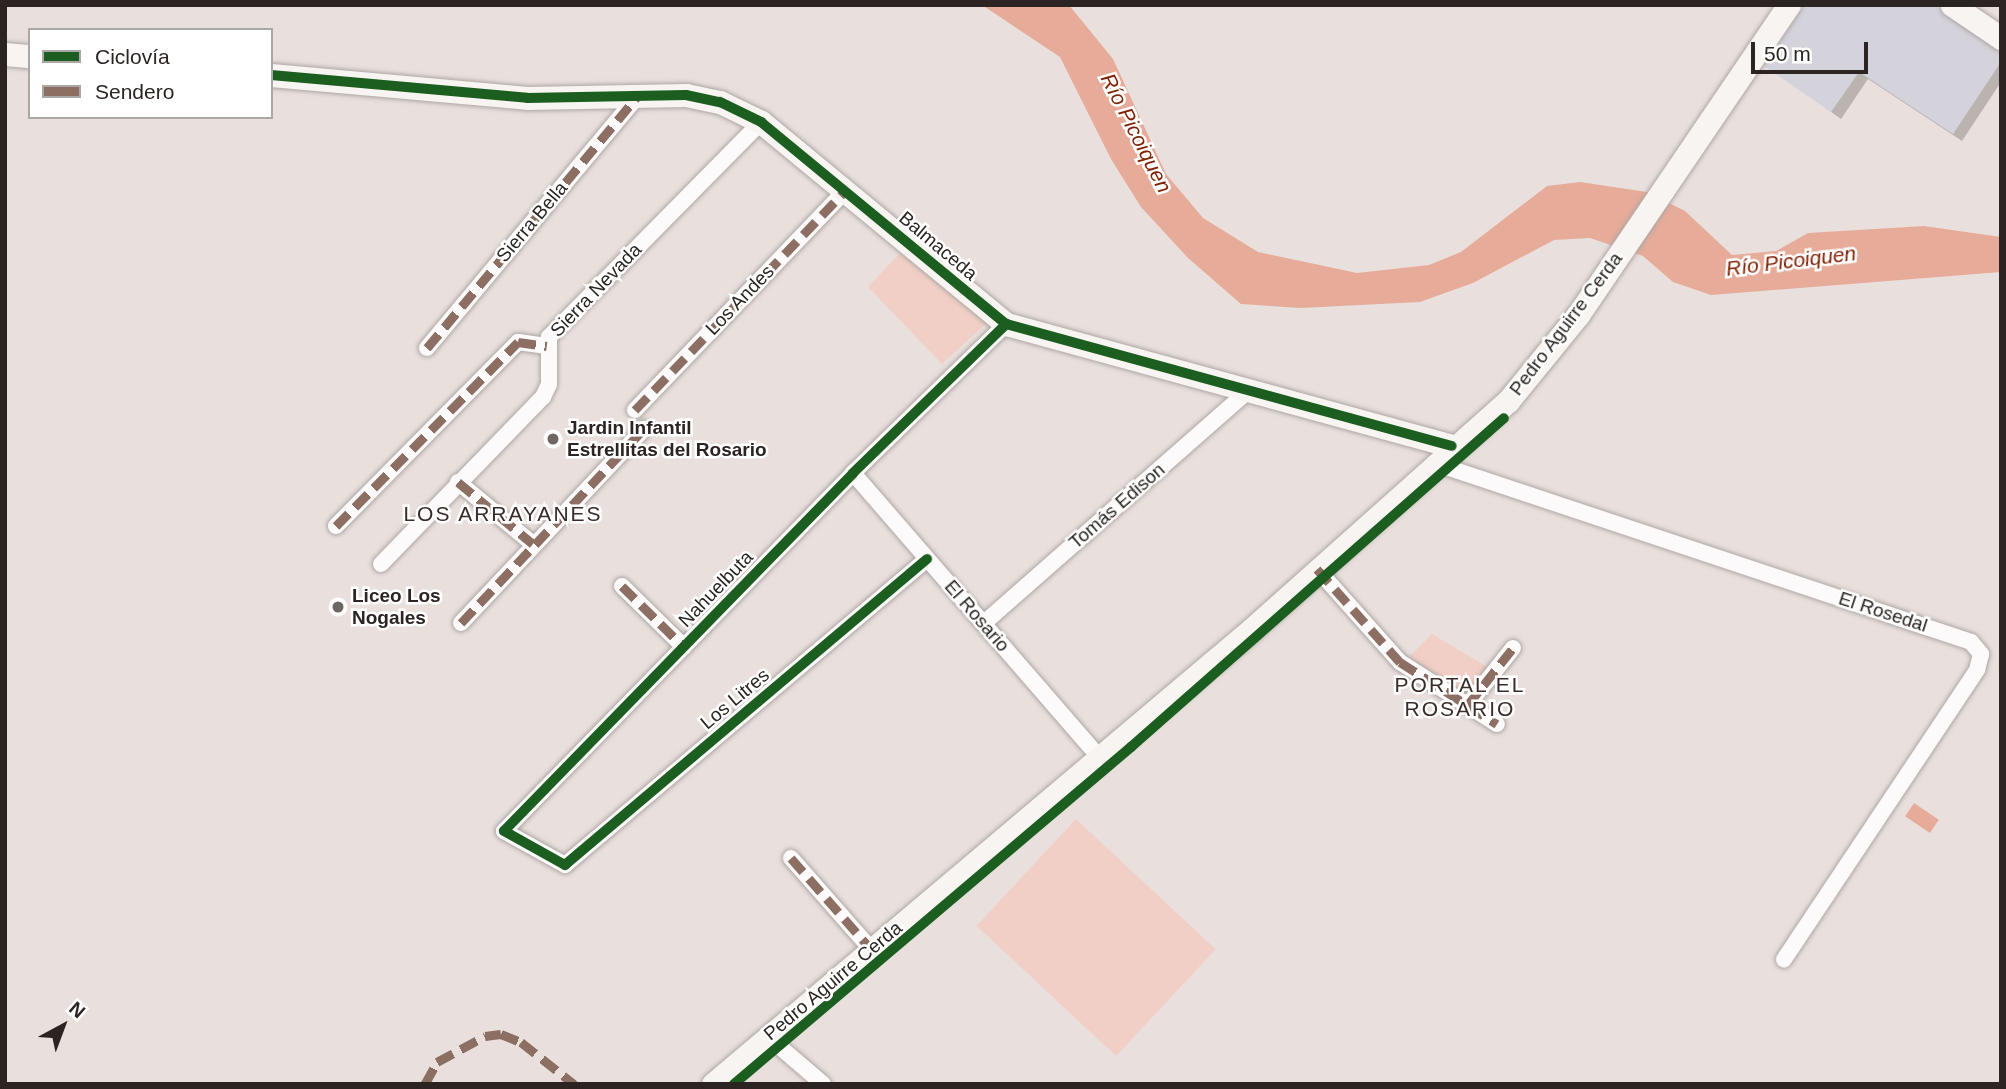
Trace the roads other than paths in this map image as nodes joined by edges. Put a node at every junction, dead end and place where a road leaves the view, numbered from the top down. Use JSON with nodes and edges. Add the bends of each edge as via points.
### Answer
{"nodes":[{"id":1,"x":1789,"y":5,"type":"edge"},
{"id":2,"x":1952,"y":5,"type":"edge"},
{"id":3,"x":2001,"y":37,"type":"edge"},
{"id":4,"x":5,"y":54,"type":"edge"},
{"id":5,"x":28,"y":56,"type":"edge"},
{"id":6,"x":273,"y":75,"type":"edge"},
{"id":7,"x":637,"y":97,"type":"junction"},
{"id":8,"x":761,"y":122,"type":"junction"},
{"id":9,"x":846,"y":190,"type":"junction"},
{"id":10,"x":1006,"y":324,"type":"junction"},
{"id":11,"x":547,"y":346,"type":"junction"},
{"id":12,"x":427,"y":348,"type":"dead end"},
{"id":13,"x":1251,"y":389,"type":"junction"},
{"id":14,"x":635,"y":410,"type":"dead end"},
{"id":15,"x":645,"y":429,"type":"dead end"},
{"id":16,"x":1452,"y":446,"type":"junction"},
{"id":17,"x":1434,"y":463,"type":"junction"},
{"id":18,"x":853,"y":473,"type":"junction"},
{"id":19,"x":458,"y":482,"type":"junction"},
{"id":20,"x":336,"y":526,"type":"dead end"},
{"id":21,"x":533,"y":544,"type":"junction"},
{"id":22,"x":927,"y":559,"type":"junction"},
{"id":23,"x":381,"y":564,"type":"dead end"},
{"id":24,"x":1317,"y":569,"type":"junction"},
{"id":25,"x":622,"y":586,"type":"dead end"},
{"id":26,"x":461,"y":623,"type":"dead end"},
{"id":27,"x":984,"y":623,"type":"junction"},
{"id":28,"x":684,"y":647,"type":"junction"},
{"id":29,"x":1513,"y":648,"type":"dead end"},
{"id":30,"x":1468,"y":706,"type":"junction"},
{"id":31,"x":1497,"y":724,"type":"dead end"},
{"id":32,"x":1100,"y":758,"type":"junction"},
{"id":33,"x":791,"y":858,"type":"dead end"},
{"id":34,"x":565,"y":865,"type":"joint"},
{"id":35,"x":871,"y":949,"type":"junction"},
{"id":36,"x":1784,"y":960,"type":"dead end"},
{"id":37,"x":767,"y":1036,"type":"junction"},
{"id":38,"x":713,"y":1084,"type":"edge"},
{"id":39,"x":823,"y":1084,"type":"edge"}],
"edges":[{"from":1,"to":16,"type":"main road","name":"Pedro Aguirre Cerda","via":[[1578,315],[1508,401]]},
{"from":2,"to":3,"type":"main road"},
{"from":4,"to":5,"type":"main road"},
{"from":6,"to":7,"type":"main road","name":"Balmaceda","via":[[527,97]]},
{"from":7,"to":8,"type":"main road","name":"Balmaceda","via":[[686,95],[720,102]]},
{"from":7,"to":12,"type":"street","name":"Sierra Bella"},
{"from":8,"to":9,"type":"main road","name":"Balmaceda"},
{"from":8,"to":11,"type":"street","name":"Sierra Nevada","via":[[548,337]]},
{"from":9,"to":10,"type":"main road","name":"Balmaceda"},
{"from":9,"to":14,"type":"street","name":"Los Andes"},
{"from":10,"to":13,"type":"main road","name":"Balmaceda"},
{"from":10,"to":18,"type":"street","name":"Nahuelbuta"},
{"from":11,"to":19,"type":"street","name":"Sierra Nevada","via":[[550,384],[543,397]]},
{"from":11,"to":20,"type":"street","via":[[518,342]]},
{"from":13,"to":16,"type":"main road","name":"Balmaceda"},
{"from":13,"to":27,"type":"street","name":"Tomás Edison"},
{"from":15,"to":21,"type":"street"},
{"from":16,"to":17,"type":"main road","name":"Pedro Aguirre Cerda"},
{"from":17,"to":24,"type":"main road","name":"Pedro Aguirre Cerda"},
{"from":17,"to":36,"type":"street","name":"El Rosedal","via":[[1971,642],[1981,654],[1977,670]]},
{"from":18,"to":22,"type":"street","name":"El Rosario"},
{"from":18,"to":28,"type":"street","name":"Nahuelbuta"},
{"from":19,"to":21,"type":"street"},
{"from":19,"to":23,"type":"street","name":"Sierra Nevada"},
{"from":21,"to":26,"type":"street"},
{"from":22,"to":27,"type":"street","name":"El Rosario"},
{"from":22,"to":34,"type":"street","name":"Los Litres"},
{"from":24,"to":30,"type":"street","via":[[1400,662]]},
{"from":24,"to":32,"type":"main road","name":"Pedro Aguirre Cerda"},
{"from":25,"to":28,"type":"street"},
{"from":27,"to":32,"type":"street","name":"El Rosario"},
{"from":28,"to":34,"type":"street","name":"Nahuelbuta","via":[[504,831]]},
{"from":29,"to":30,"type":"street"},
{"from":30,"to":31,"type":"street"},
{"from":32,"to":35,"type":"main road","name":"Pedro Aguirre Cerda"},
{"from":33,"to":35,"type":"street"},
{"from":35,"to":37,"type":"main road","name":"Pedro Aguirre Cerda"},
{"from":37,"to":38,"type":"main road","name":"Pedro Aguirre Cerda"},
{"from":37,"to":39,"type":"street"}]}
